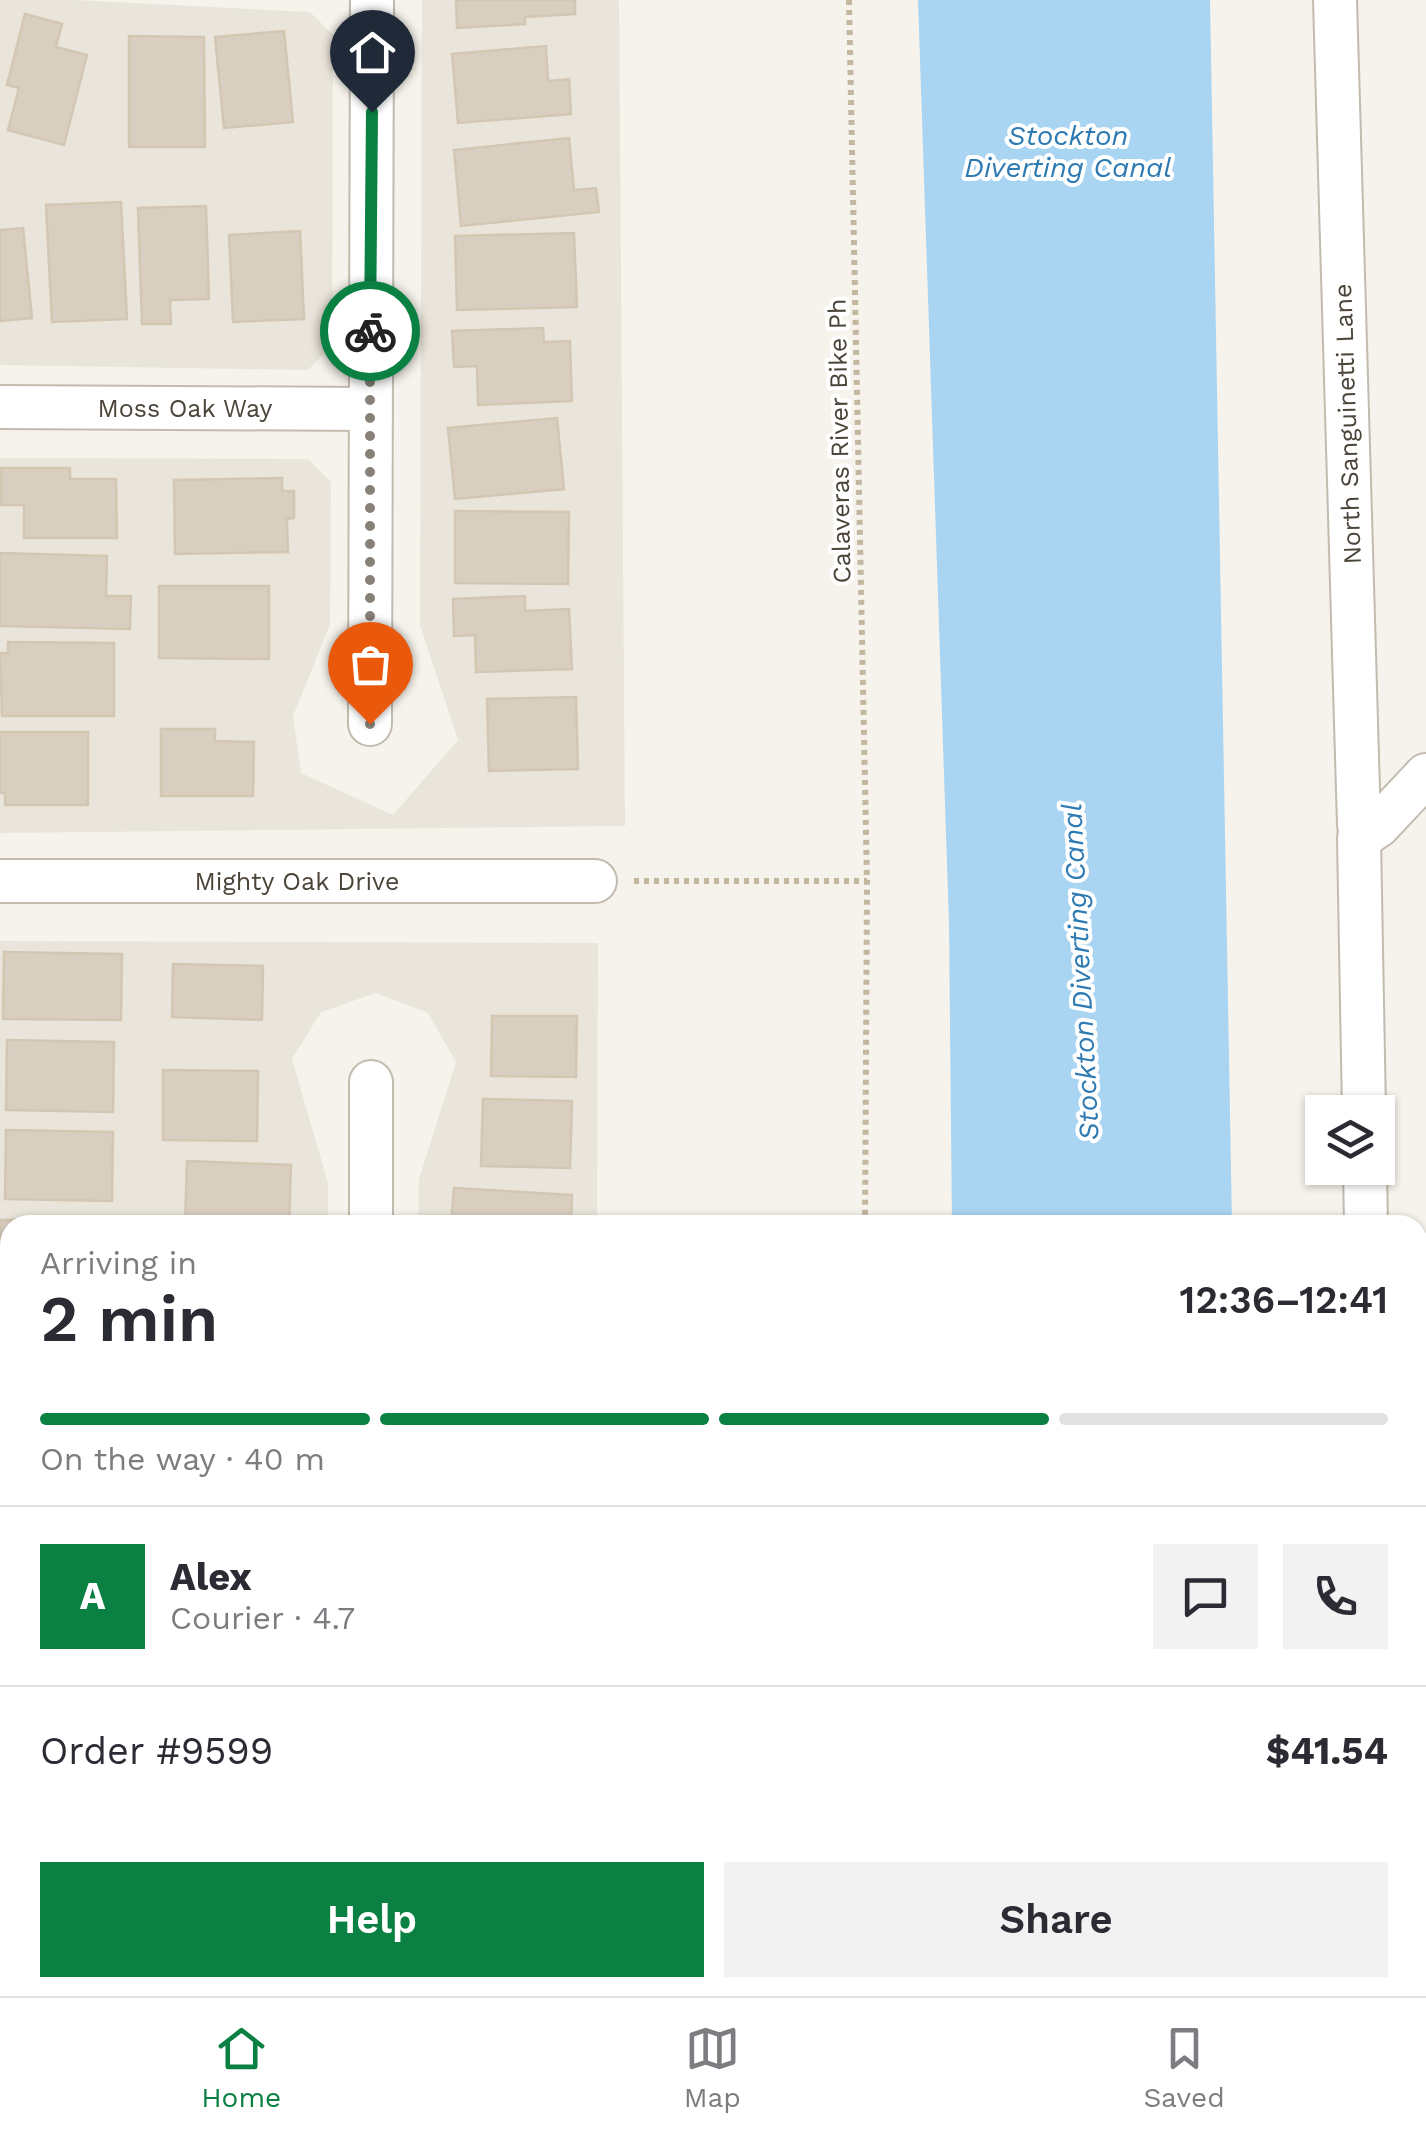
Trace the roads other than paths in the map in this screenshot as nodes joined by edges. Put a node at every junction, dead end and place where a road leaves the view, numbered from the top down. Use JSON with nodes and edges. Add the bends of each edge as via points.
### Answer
{"nodes":[{"id":1,"x":372,"y":0,"type":"edge"},
{"id":2,"x":1335,"y":0,"type":"edge"},
{"id":3,"x":0,"y":407,"type":"edge"},
{"id":4,"x":370,"y":409,"type":"junction"},
{"id":5,"x":370,"y":724,"type":"dead end"},
{"id":6,"x":1426,"y":774,"type":"edge"},
{"id":7,"x":1363,"y":836,"type":"junction"},
{"id":8,"x":0,"y":881,"type":"edge"},
{"id":9,"x":595,"y":881,"type":"road end"},
{"id":10,"x":372,"y":1082,"type":"dead end"},
{"id":11,"x":1364,"y":1095,"type":"edge"},
{"id":12,"x":1365,"y":1185,"type":"edge"},
{"id":13,"x":371,"y":1215,"type":"edge"},
{"id":14,"x":1366,"y":1215,"type":"edge"}],
"edges":[{"from":1,"to":4,"type":"street"},
{"from":2,"to":7,"type":"street","name":"North Sanguinetti Lane"},
{"from":3,"to":4,"type":"street","name":"Moss Oak Way"},
{"from":4,"to":5,"type":"street"},
{"from":6,"to":7,"type":"street"},
{"from":7,"to":11,"type":"street","name":"North Sanguinetti Lane"},
{"from":8,"to":9,"type":"street","name":"Mighty Oak Drive"},
{"from":10,"to":13,"type":"street"},
{"from":12,"to":14,"type":"street"}]}
